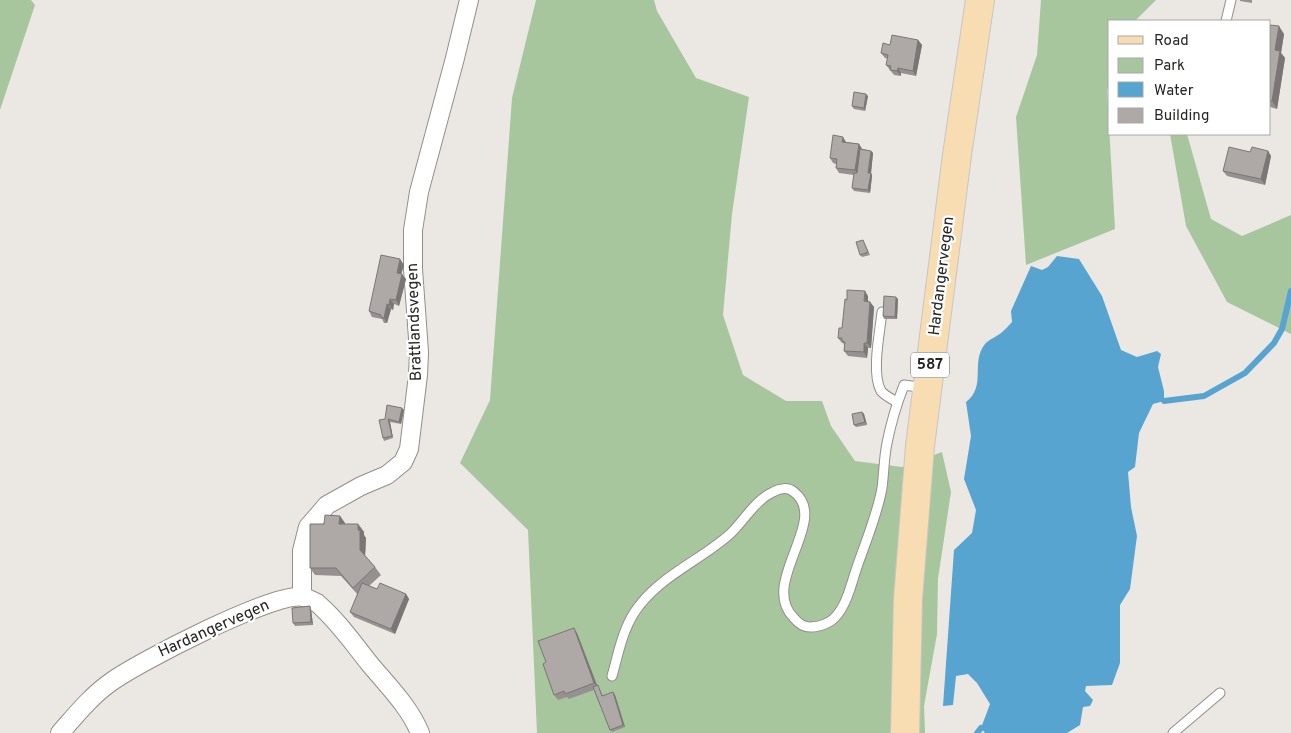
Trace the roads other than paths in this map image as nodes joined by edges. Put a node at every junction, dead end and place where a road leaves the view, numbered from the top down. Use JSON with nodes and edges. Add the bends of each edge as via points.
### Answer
{"nodes":[{"id":1,"x":469,"y":0,"type":"edge"},
{"id":2,"x":980,"y":0,"type":"edge"},
{"id":3,"x":1231,"y":0,"type":"edge"},
{"id":4,"x":1226,"y":20,"type":"edge"},
{"id":5,"x":882,"y":312,"type":"edge"},
{"id":6,"x":927,"y":388,"type":"junction"},
{"id":7,"x":898,"y":402,"type":"junction"},
{"id":8,"x":302,"y":596,"type":"junction"},
{"id":9,"x":612,"y":676,"type":"dead end"},
{"id":10,"x":1220,"y":693,"type":"dead end"},
{"id":11,"x":60,"y":733,"type":"edge"},
{"id":12,"x":420,"y":733,"type":"edge"},
{"id":13,"x":905,"y":733,"type":"edge"},
{"id":14,"x":1173,"y":733,"type":"edge"}],
"edges":[{"from":1,"to":8,"type":"street","name":"Brattlandsvegen","via":[[419,192],[413,230],[419,352],[409,449],[398,467],[327,505],[308,527],[302,551]]},
{"from":2,"to":6,"type":"main road","name":"Hardangervegen","number":"587"},
{"from":3,"to":4,"type":"lane"},
{"from":5,"to":7,"type":"lane","via":[[878,380],[882,391]]},
{"from":6,"to":7,"type":"lane","via":[[904,385]]},
{"from":6,"to":13,"type":"main road","name":"Hardangervegen","number":"587","via":[[910,558]]},
{"from":7,"to":9,"type":"lane","via":[[874,518],[846,601],[837,616],[818,626],[807,626],[797,622],[788,612],[784,599],[785,581],[805,511],[792,490],[778,489],[759,502],[730,534],[656,588],[634,612],[622,638]]},
{"from":8,"to":11,"type":"street","name":"Hardangervegen","via":[[272,602],[151,658],[111,682],[84,705]]},
{"from":8,"to":12,"type":"street","via":[[315,602],[332,618],[400,700]]},
{"from":10,"to":14,"type":"lane"}]}
